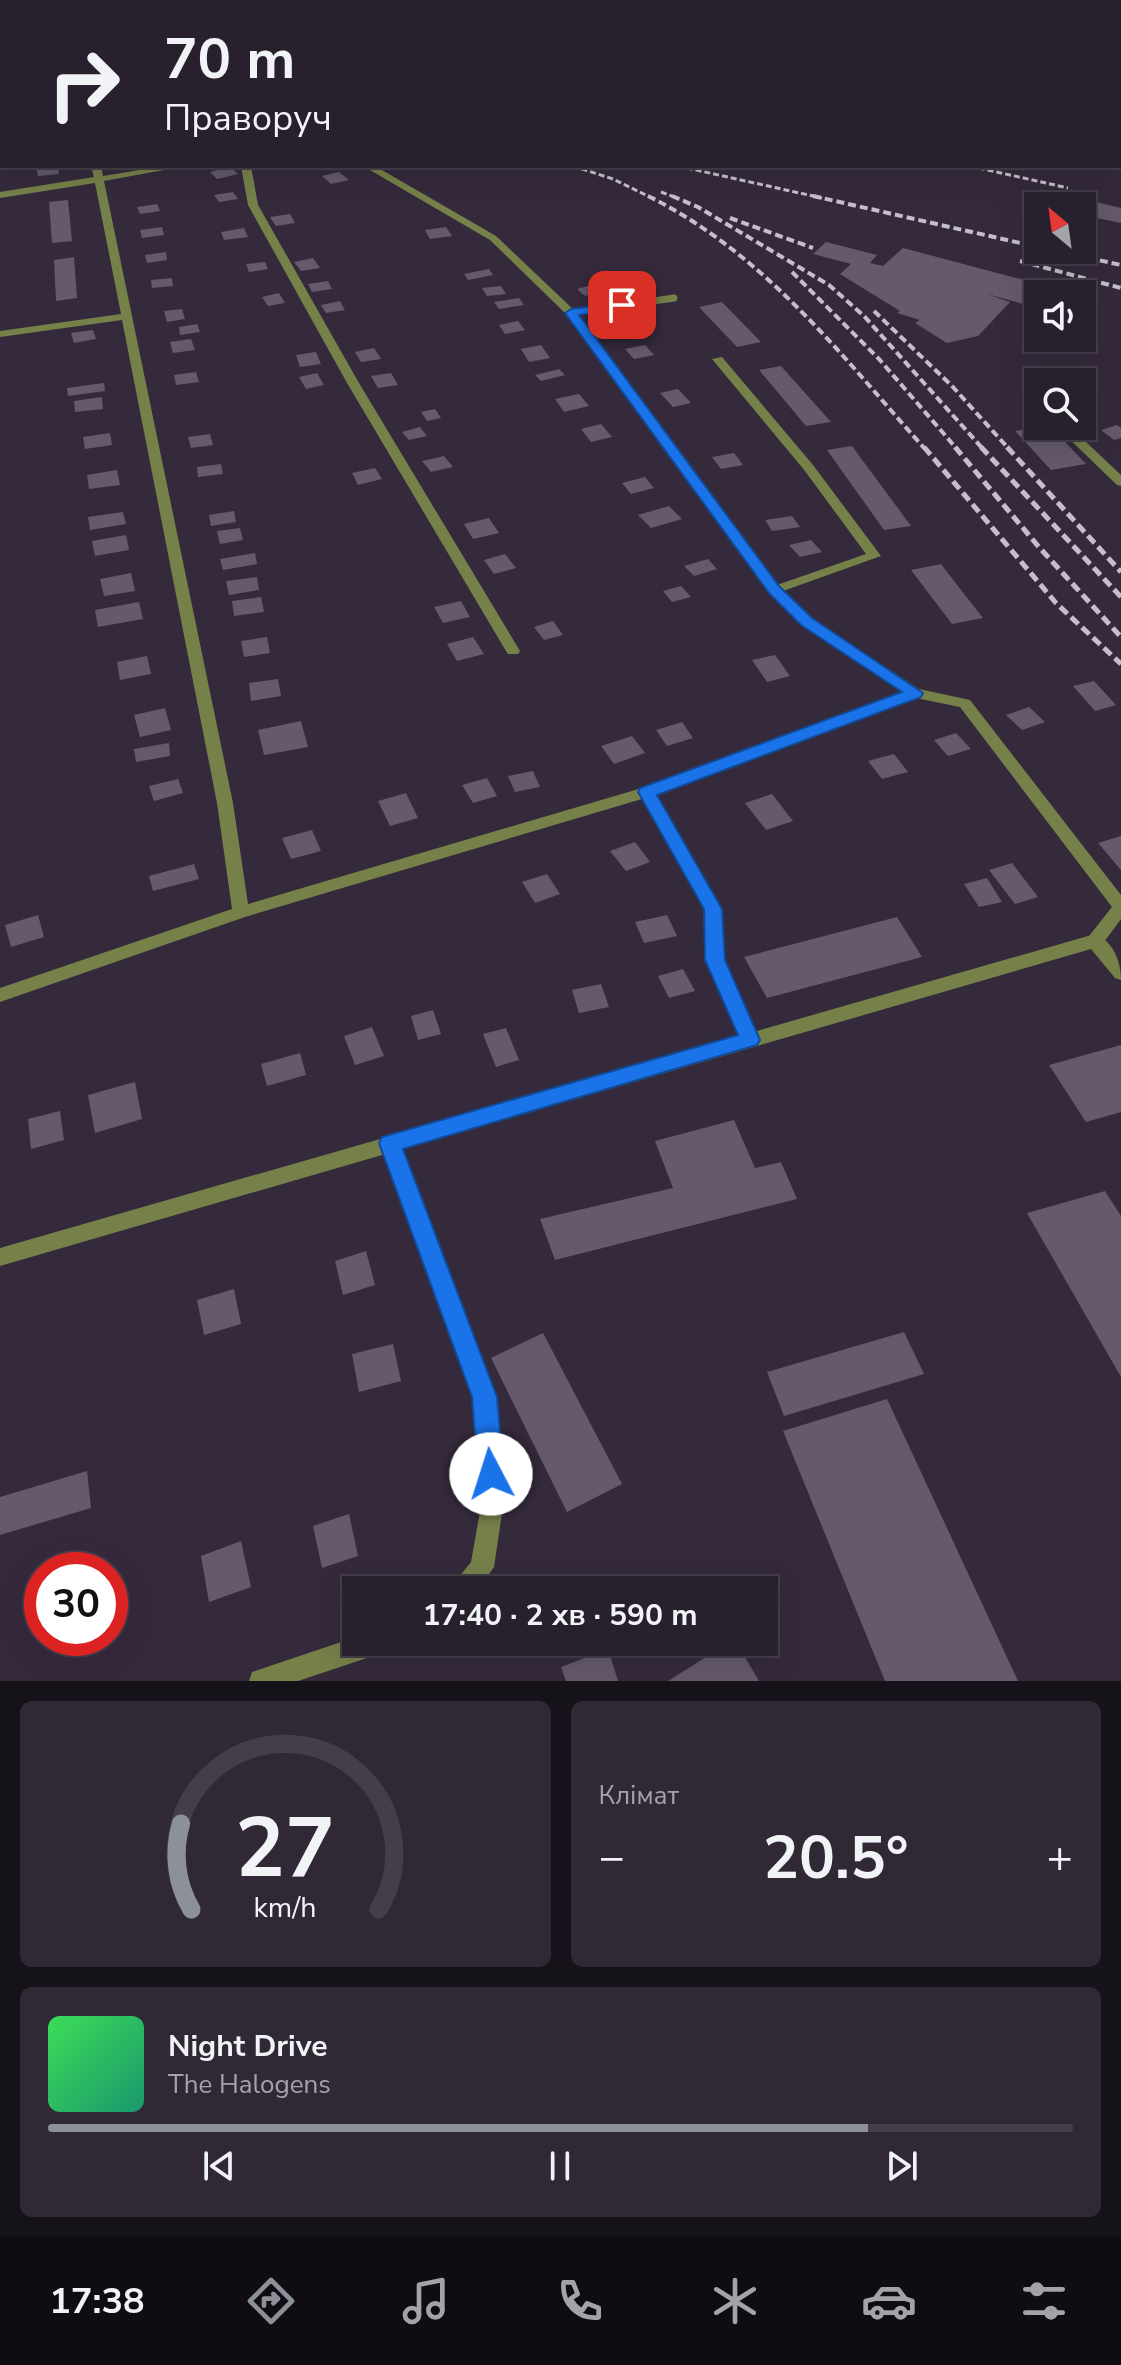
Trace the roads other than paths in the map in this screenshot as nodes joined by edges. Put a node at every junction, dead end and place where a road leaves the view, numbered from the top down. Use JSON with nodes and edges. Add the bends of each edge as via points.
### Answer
{"nodes":[{"id":1,"x":157,"y":168,"type":"edge"},
{"id":2,"x":246,"y":168,"type":"edge"},
{"id":3,"x":371,"y":168,"type":"edge"},
{"id":4,"x":98,"y":173,"type":"edge"},
{"id":5,"x":0,"y":195,"type":"edge"},
{"id":6,"x":674,"y":298,"type":"dead end"},
{"id":7,"x":571,"y":313,"type":"junction"},
{"id":8,"x":127,"y":316,"type":"junction"},
{"id":9,"x":0,"y":334,"type":"edge"},
{"id":10,"x":718,"y":359,"type":"dead end"},
{"id":11,"x":1077,"y":440,"type":"edge"},
{"id":12,"x":1121,"y":482,"type":"edge"},
{"id":13,"x":774,"y":590,"type":"junction"},
{"id":14,"x":513,"y":651,"type":"dead end"},
{"id":15,"x":915,"y":693,"type":"junction"},
{"id":16,"x":647,"y":792,"type":"junction"},
{"id":17,"x":241,"y":912,"type":"junction"},
{"id":18,"x":1095,"y":941,"type":"junction"},
{"id":19,"x":1121,"y":973,"type":"edge"},
{"id":20,"x":0,"y":995,"type":"edge"},
{"id":21,"x":750,"y":1040,"type":"junction"},
{"id":22,"x":390,"y":1143,"type":"junction"},
{"id":23,"x":0,"y":1257,"type":"edge"},
{"id":24,"x":475,"y":1576,"type":"edge"},
{"id":25,"x":342,"y":1654,"type":"edge"},
{"id":26,"x":261,"y":1681,"type":"edge"}],
"edges":[{"from":1,"to":4,"type":"street"},
{"from":2,"to":14,"type":"street","via":[[253,205]]},
{"from":3,"to":7,"type":"street","via":[[493,238]]},
{"from":4,"to":5,"type":"street"},
{"from":4,"to":8,"type":"street"},
{"from":6,"to":7,"type":"lane"},
{"from":7,"to":13,"type":"street"},
{"from":8,"to":9,"type":"street"},
{"from":8,"to":17,"type":"street","via":[[225,803]]},
{"from":10,"to":13,"type":"street","via":[[874,556]]},
{"from":11,"to":12,"type":"street"},
{"from":13,"to":15,"type":"street","via":[[806,621]]},
{"from":15,"to":16,"type":"street"},
{"from":15,"to":18,"type":"street","via":[[965,703],[1121,907]]},
{"from":16,"to":17,"type":"street"},
{"from":16,"to":21,"type":"lane","via":[[713,909],[715,960]]},
{"from":17,"to":20,"type":"street"},
{"from":18,"to":19,"type":"street"},
{"from":18,"to":21,"type":"street"},
{"from":21,"to":22,"type":"street"},
{"from":22,"to":23,"type":"street"},
{"from":22,"to":24,"type":"street","via":[[485,1397],[493,1500],[482,1567]]},
{"from":25,"to":26,"type":"street"}]}
